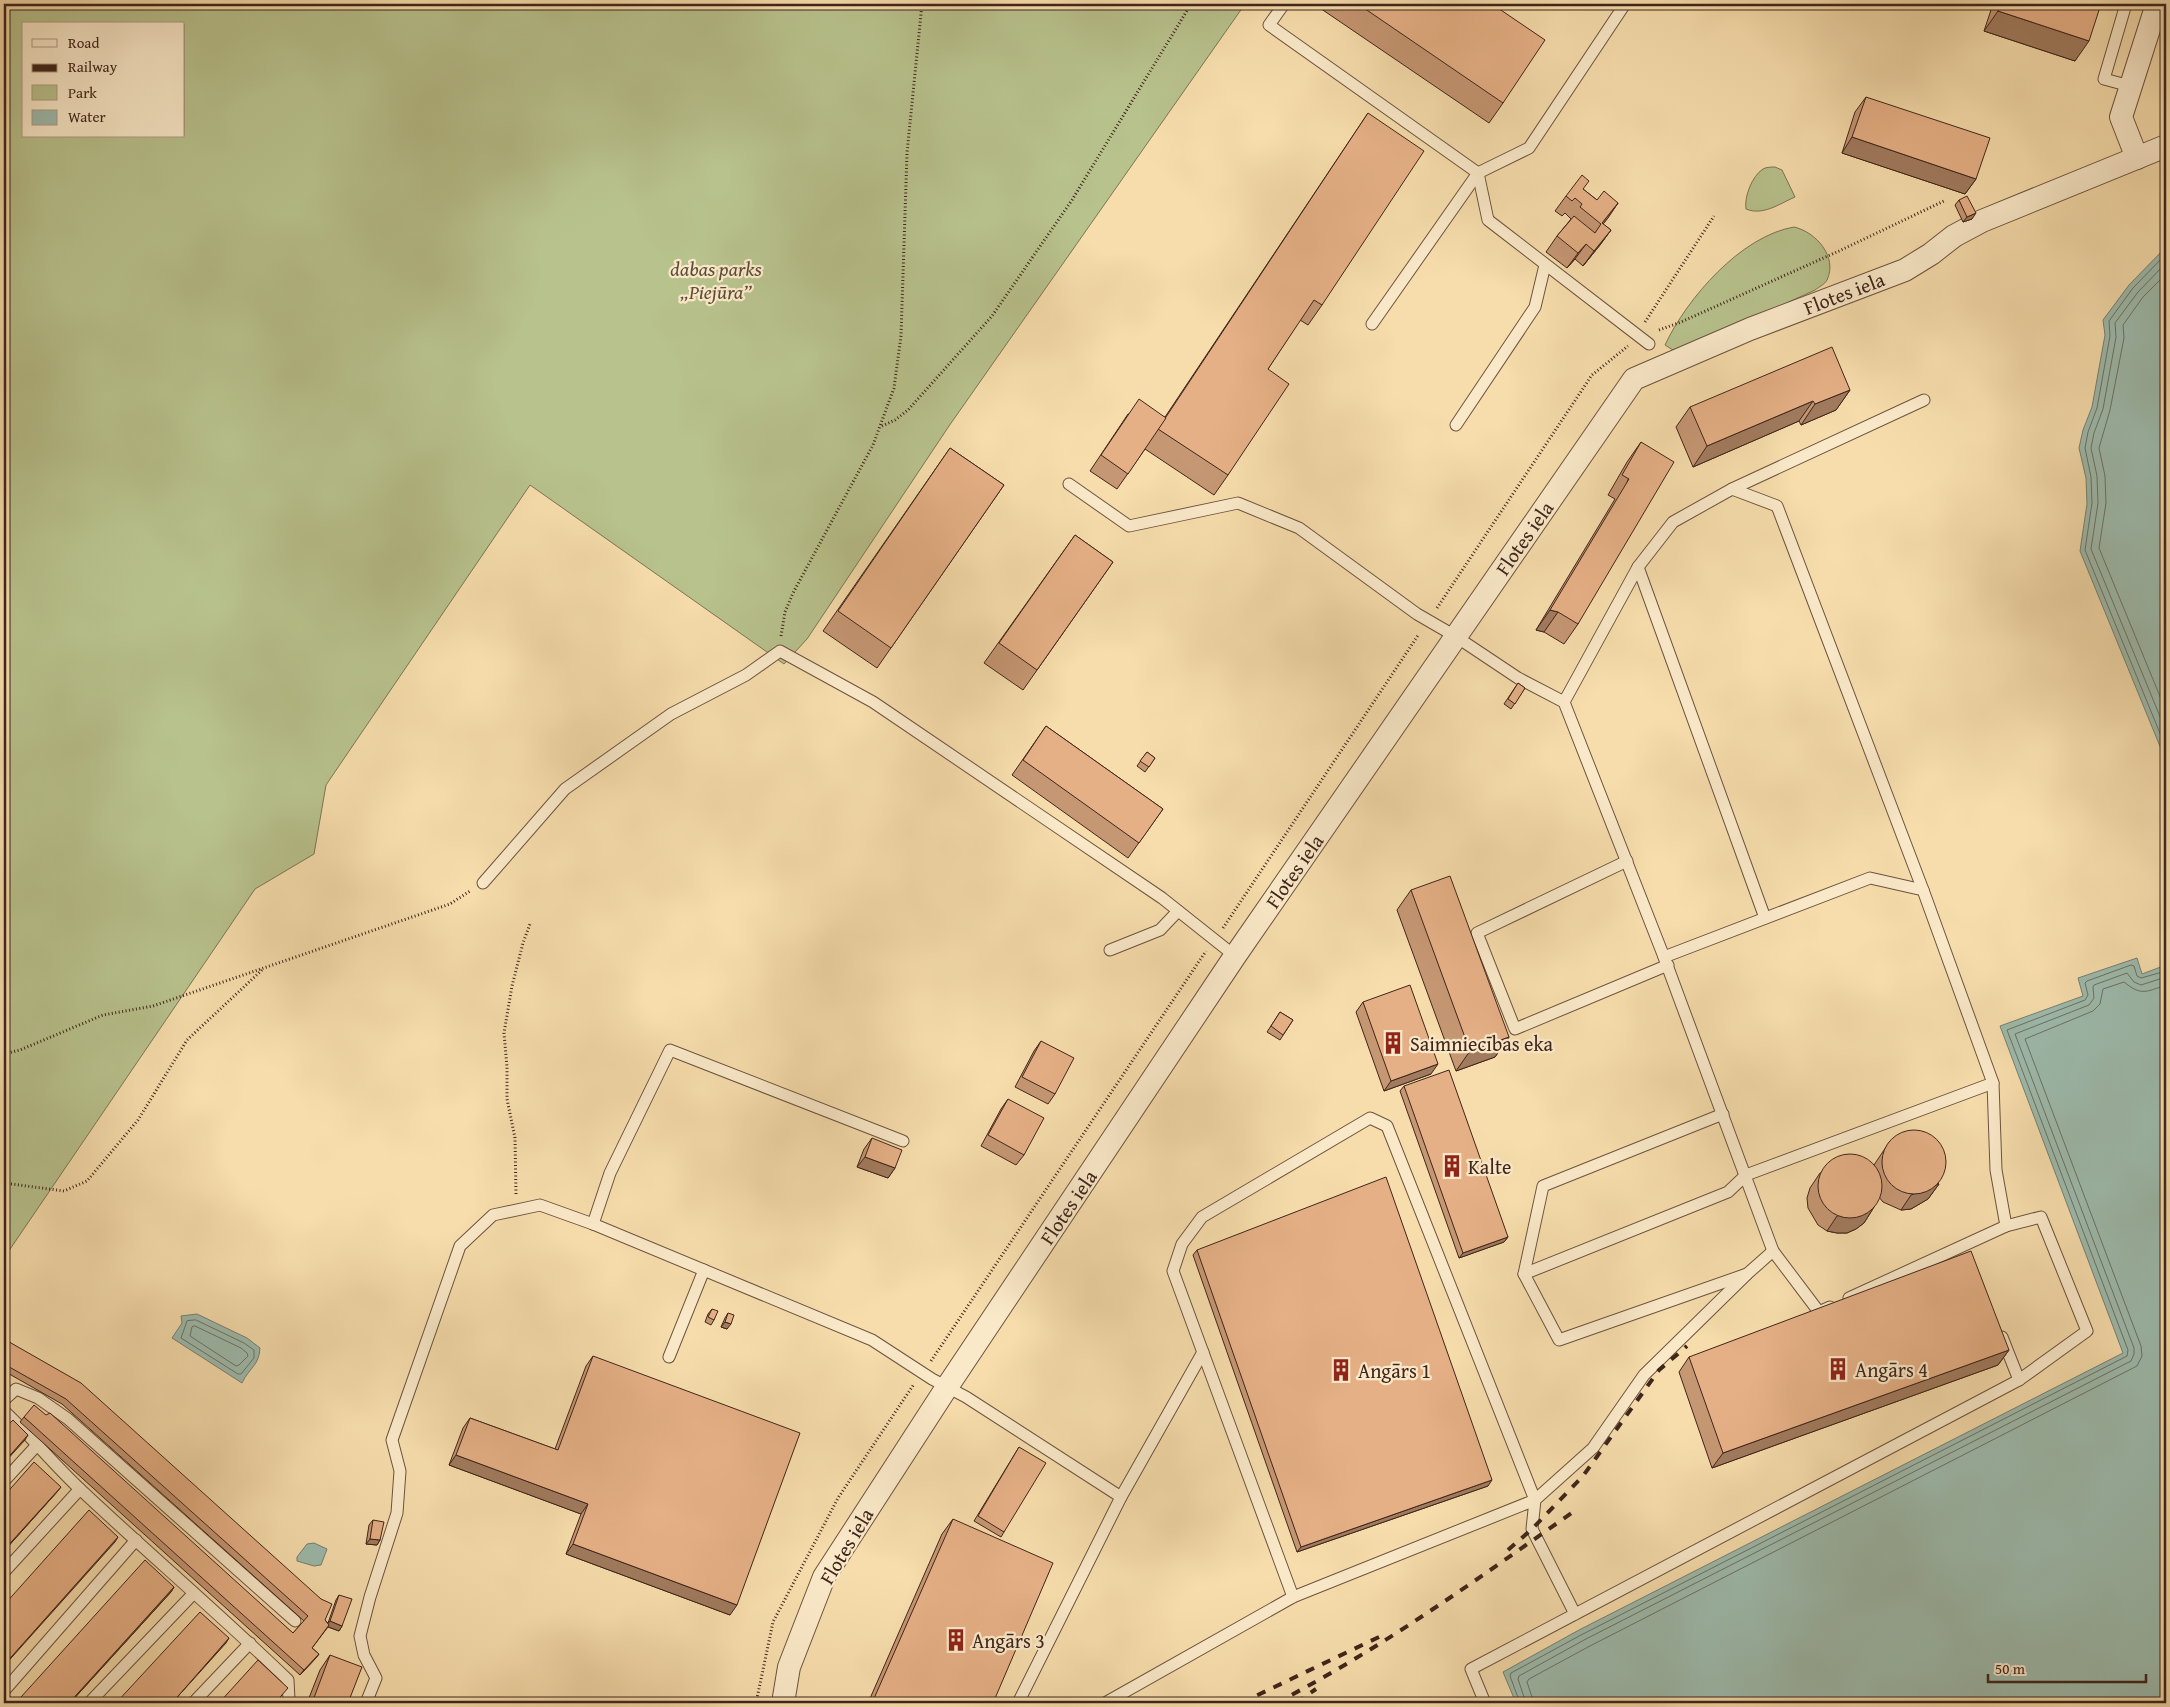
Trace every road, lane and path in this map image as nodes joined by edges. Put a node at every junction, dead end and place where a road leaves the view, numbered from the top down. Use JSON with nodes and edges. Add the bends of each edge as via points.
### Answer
{"nodes":[{"id":1,"x":922,"y":4,"type":"edge"},
{"id":2,"x":1191,"y":4,"type":"edge"},
{"id":3,"x":1284,"y":4,"type":"edge"},
{"id":4,"x":1625,"y":4,"type":"edge"},
{"id":5,"x":2126,"y":4,"type":"edge"},
{"id":6,"x":2157,"y":4,"type":"edge"},
{"id":7,"x":2130,"y":86,"type":"junction"},
{"id":8,"x":2166,"y":146,"type":"edge"},
{"id":9,"x":2137,"y":158,"type":"junction"},
{"id":10,"x":1478,"y":173,"type":"junction"},
{"id":11,"x":1944,"y":201,"type":"dead end"},
{"id":12,"x":1545,"y":265,"type":"junction"},
{"id":13,"x":1372,"y":324,"type":"dead end"},
{"id":14,"x":1659,"y":330,"type":"dead end"},
{"id":15,"x":1649,"y":344,"type":"dead end"},
{"id":16,"x":1924,"y":400,"type":"dead end"},
{"id":17,"x":1456,"y":425,"type":"dead end"},
{"id":18,"x":881,"y":426,"type":"junction"},
{"id":19,"x":1069,"y":484,"type":"dead end"},
{"id":20,"x":1732,"y":489,"type":"junction"},
{"id":21,"x":1638,"y":567,"type":"junction"},
{"id":22,"x":1456,"y":636,"type":"junction"},
{"id":23,"x":780,"y":651,"type":"junction"},
{"id":24,"x":1564,"y":702,"type":"junction"},
{"id":25,"x":1627,"y":862,"type":"junction"},
{"id":26,"x":483,"y":883,"type":"joint"},
{"id":27,"x":1923,"y":890,"type":"junction"},
{"id":28,"x":1178,"y":911,"type":"junction"},
{"id":29,"x":1765,"y":918,"type":"junction"},
{"id":30,"x":530,"y":924,"type":"dead end"},
{"id":31,"x":1110,"y":950,"type":"dead end"},
{"id":32,"x":1235,"y":956,"type":"junction"},
{"id":33,"x":1666,"y":962,"type":"junction"},
{"id":34,"x":264,"y":968,"type":"junction"},
{"id":35,"x":4,"y":1054,"type":"edge"},
{"id":36,"x":1993,"y":1082,"type":"junction"},
{"id":37,"x":1723,"y":1114,"type":"junction"},
{"id":38,"x":903,"y":1141,"type":"dead end"},
{"id":39,"x":1746,"y":1175,"type":"junction"},
{"id":40,"x":4,"y":1183,"type":"edge"},
{"id":41,"x":516,"y":1210,"type":"junction"},
{"id":42,"x":593,"y":1224,"type":"junction"},
{"id":43,"x":2006,"y":1226,"type":"junction"},
{"id":44,"x":1773,"y":1251,"type":"junction"},
{"id":45,"x":704,"y":1270,"type":"junction"},
{"id":46,"x":1524,"y":1274,"type":"junction"},
{"id":47,"x":1747,"y":1274,"type":"junction"},
{"id":48,"x":1997,"y":1326,"type":"edge"},
{"id":49,"x":1203,"y":1352,"type":"junction"},
{"id":50,"x":669,"y":1357,"type":"dead end"},
{"id":51,"x":2019,"y":1380,"type":"junction"},
{"id":52,"x":947,"y":1387,"type":"junction"},
{"id":53,"x":4,"y":1400,"type":"edge"},
{"id":54,"x":4,"y":1411,"type":"edge"},
{"id":55,"x":38,"y":1444,"type":"junction"},
{"id":56,"x":4,"y":1481,"type":"edge"},
{"id":57,"x":80,"y":1489,"type":"junction"},
{"id":58,"x":1121,"y":1498,"type":"junction"},
{"id":59,"x":1535,"y":1500,"type":"junction"},
{"id":60,"x":136,"y":1540,"type":"junction"},
{"id":61,"x":4,"y":1572,"type":"edge"},
{"id":62,"x":193,"y":1594,"type":"junction"},
{"id":63,"x":1293,"y":1597,"type":"junction"},
{"id":64,"x":1575,"y":1614,"type":"junction"},
{"id":65,"x":295,"y":1621,"type":"dead end"},
{"id":66,"x":250,"y":1643,"type":"junction"},
{"id":67,"x":4,"y":1691,"type":"edge"},
{"id":68,"x":4,"y":1699,"type":"edge"},
{"id":69,"x":8,"y":1703,"type":"edge"},
{"id":70,"x":89,"y":1703,"type":"edge"},
{"id":71,"x":194,"y":1703,"type":"edge"},
{"id":72,"x":286,"y":1703,"type":"edge"},
{"id":73,"x":366,"y":1703,"type":"edge"},
{"id":74,"x":783,"y":1703,"type":"edge"},
{"id":75,"x":1018,"y":1703,"type":"edge"},
{"id":76,"x":1105,"y":1703,"type":"edge"},
{"id":77,"x":1485,"y":1703,"type":"edge"}],
"edges":[{"from":1,"to":18,"type":"path","via":[[907,153],[901,336],[894,388]]},
{"from":2,"to":18,"type":"path","via":[[1072,200],[992,316],[908,410]]},
{"from":3,"to":10,"type":"lane","via":[[1269,25]]},
{"from":4,"to":10,"type":"lane","via":[[1529,148]]},
{"from":5,"to":7,"type":"lane","via":[[2104,79]]},
{"from":6,"to":7,"type":"street"},
{"from":7,"to":9,"type":"street","via":[[2121,117]]},
{"from":8,"to":9,"type":"street","name":"Flotes iela"},
{"from":9,"to":22,"type":"street","name":"Flotes iela","via":[[1982,222],[1954,236],[1905,270],[1750,329],[1634,380]]},
{"from":10,"to":12,"type":"lane","via":[[1488,220]]},
{"from":10,"to":13,"type":"lane"},
{"from":11,"to":14,"type":"path"},
{"from":12,"to":15,"type":"lane"},
{"from":12,"to":17,"type":"lane","via":[[1535,307]]},
{"from":16,"to":20,"type":"lane"},
{"from":18,"to":23,"type":"path","via":[[862,468],[793,593],[784,619]]},
{"from":19,"to":22,"type":"lane","via":[[1129,526],[1238,503],[1299,528],[1417,614]]},
{"from":20,"to":21,"type":"lane","via":[[1673,522]]},
{"from":20,"to":27,"type":"lane","via":[[1777,506]]},
{"from":21,"to":24,"type":"lane"},
{"from":21,"to":29,"type":"lane"},
{"from":22,"to":24,"type":"lane","via":[[1518,678]]},
{"from":22,"to":32,"type":"street","name":"Flotes iela"},
{"from":23,"to":26,"type":"lane","via":[[746,675],[671,714],[565,789]]},
{"from":23,"to":28,"type":"lane","via":[[873,702]]},
{"from":24,"to":25,"type":"lane"},
{"from":25,"to":33,"type":"lane"},
{"from":25,"to":33,"type":"lane","via":[[1477,933],[1515,1029]]},
{"from":26,"to":34,"type":"path","via":[[450,904]]},
{"from":27,"to":29,"type":"lane","via":[[1870,878]]},
{"from":27,"to":36,"type":"lane"},
{"from":28,"to":31,"type":"lane","via":[[1160,930]]},
{"from":28,"to":32,"type":"lane"},
{"from":29,"to":33,"type":"lane"},
{"from":30,"to":41,"type":"path","via":[[512,986],[504,1032],[507,1099],[515,1138]]},
{"from":32,"to":52,"type":"street","name":"Flotes iela"},
{"from":33,"to":37,"type":"lane"},
{"from":34,"to":35,"type":"path","via":[[153,1006],[103,1015]]},
{"from":34,"to":40,"type":"path","via":[[187,1040],[138,1120],[87,1181],[64,1191]]},
{"from":36,"to":39,"type":"lane"},
{"from":36,"to":43,"type":"lane","via":[[1996,1170]]},
{"from":37,"to":39,"type":"lane"},
{"from":37,"to":46,"type":"lane","via":[[1543,1186]]},
{"from":38,"to":42,"type":"lane","via":[[670,1050],[610,1172]]},
{"from":39,"to":44,"type":"lane"},
{"from":39,"to":46,"type":"lane","via":[[1728,1192]]},
{"from":41,"to":42,"type":"lane","via":[[540,1205]]},
{"from":41,"to":73,"type":"lane","via":[[492,1215],[460,1246],[392,1440],[400,1471],[397,1513],[360,1636],[364,1655],[376,1678]]},
{"from":42,"to":45,"type":"lane"},
{"from":43,"to":44,"type":"lane","via":[[1966,1250],[1819,1312]]},
{"from":43,"to":51,"type":"lane","via":[[2041,1217],[2087,1332]]},
{"from":44,"to":47,"type":"lane"},
{"from":45,"to":50,"type":"lane"},
{"from":45,"to":52,"type":"lane","via":[[872,1340]]},
{"from":46,"to":47,"type":"lane","via":[[1559,1340]]},
{"from":47,"to":59,"type":"lane","via":[[1644,1376],[1593,1448]]},
{"from":48,"to":51,"type":"lane"},
{"from":49,"to":58,"type":"lane"},
{"from":49,"to":59,"type":"lane","via":[[1173,1271],[1182,1244],[1202,1217],[1370,1118],[1387,1126]]},
{"from":49,"to":63,"type":"lane"},
{"from":51,"to":64,"type":"lane"},
{"from":52,"to":58,"type":"lane"},
{"from":52,"to":74,"type":"street","name":"Flotes iela","via":[[824,1577],[789,1667]]},
{"from":53,"to":65,"type":"lane","via":[[16,1389],[38,1398],[68,1419]]},
{"from":54,"to":55,"type":"lane"},
{"from":55,"to":56,"type":"lane"},
{"from":55,"to":57,"type":"lane"},
{"from":57,"to":60,"type":"lane"},
{"from":57,"to":61,"type":"lane"},
{"from":58,"to":75,"type":"lane"},
{"from":59,"to":63,"type":"lane"},
{"from":59,"to":64,"type":"lane","via":[[1532,1529]]},
{"from":60,"to":62,"type":"lane"},
{"from":60,"to":67,"type":"lane"},
{"from":62,"to":66,"type":"lane"},
{"from":62,"to":70,"type":"lane"},
{"from":63,"to":76,"type":"lane"},
{"from":64,"to":77,"type":"lane","via":[[1471,1669]]},
{"from":66,"to":71,"type":"lane"},
{"from":66,"to":72,"type":"lane","via":[[288,1680],[289,1700]]},
{"from":68,"to":69,"type":"lane"}]}
